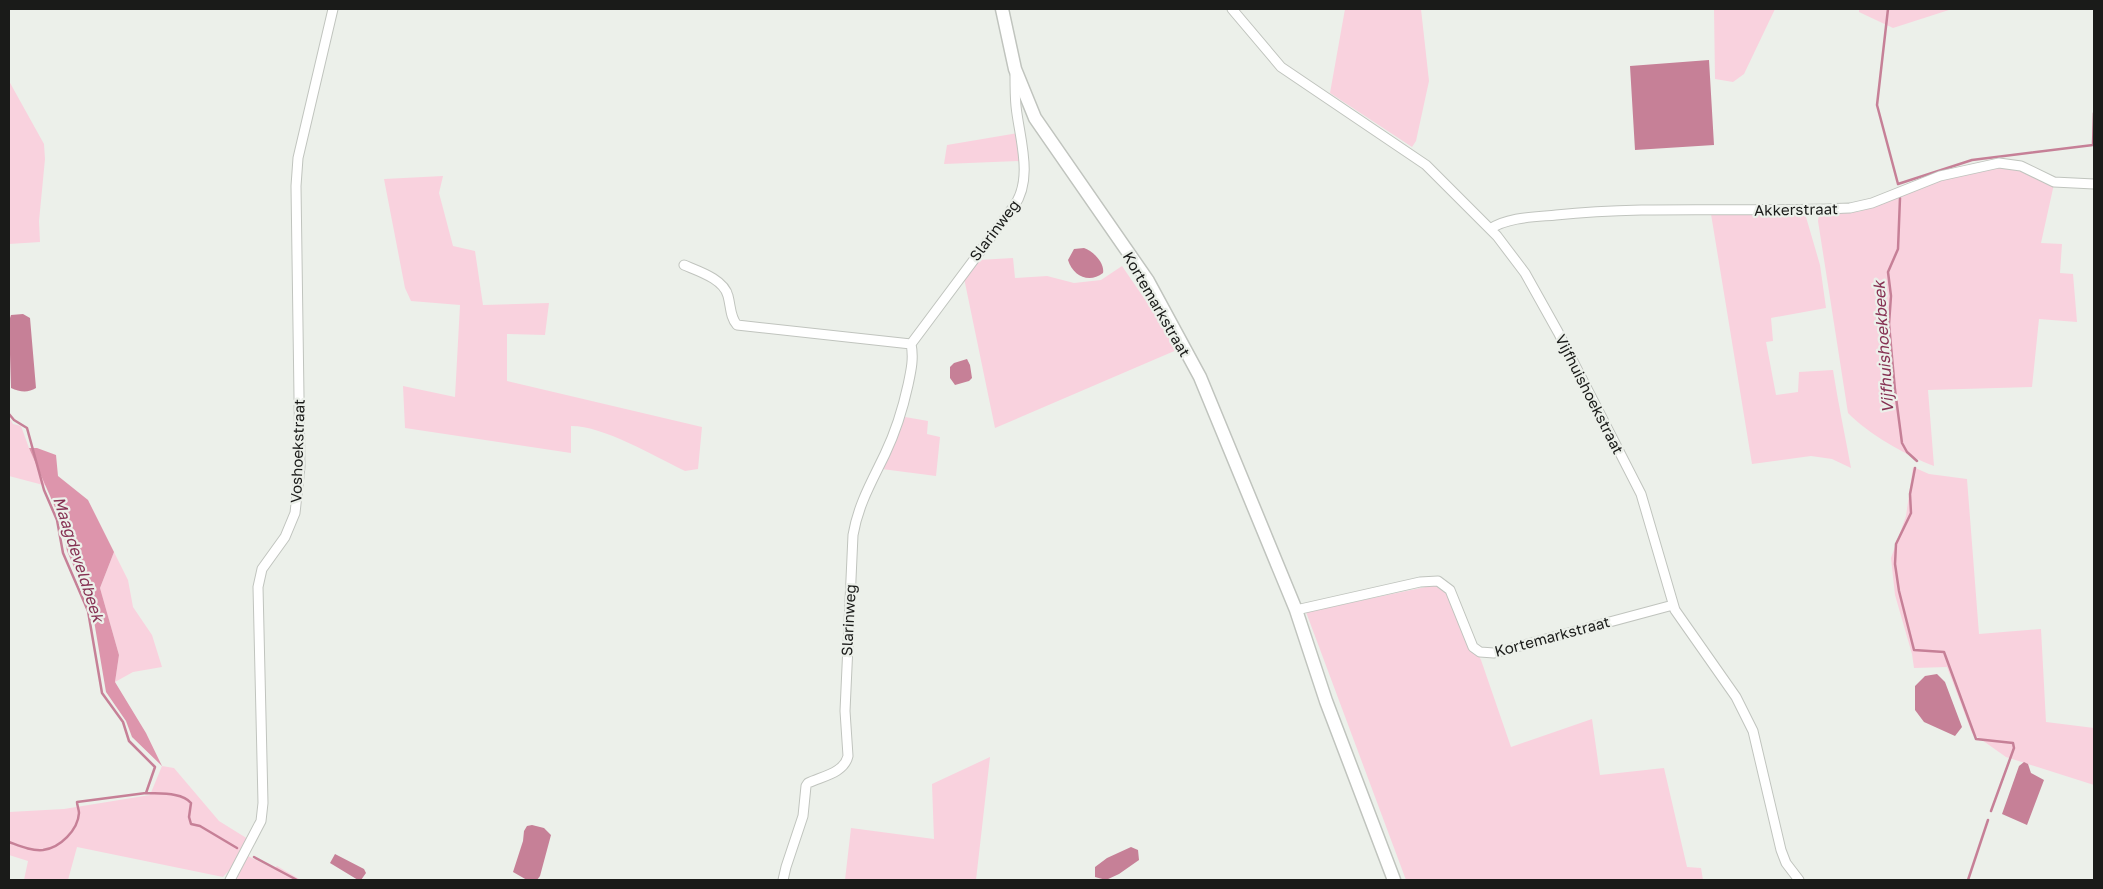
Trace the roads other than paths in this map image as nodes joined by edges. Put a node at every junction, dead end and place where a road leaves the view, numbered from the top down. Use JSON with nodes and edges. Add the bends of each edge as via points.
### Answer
{"nodes":[{"id":1,"x":333,"y":9,"type":"edge"},
{"id":2,"x":1002,"y":9,"type":"edge"},
{"id":3,"x":1232,"y":9,"type":"edge"},
{"id":4,"x":1015,"y":69,"type":"junction"},
{"id":5,"x":2094,"y":184,"type":"edge"},
{"id":6,"x":1490,"y":228,"type":"junction"},
{"id":7,"x":684,"y":265,"type":"dead end"},
{"id":8,"x":911,"y":344,"type":"junction"},
{"id":9,"x":1673,"y":605,"type":"junction"},
{"id":10,"x":1296,"y":610,"type":"junction"},
{"id":11,"x":230,"y":880,"type":"edge"},
{"id":12,"x":783,"y":880,"type":"edge"},
{"id":13,"x":1394,"y":880,"type":"edge"},
{"id":14,"x":1799,"y":880,"type":"edge"}],
"edges":[{"from":1,"to":11,"type":"street","name":"Voshoekstraat","via":[[298,158],[300,467],[295,513],[285,537],[262,569],[258,587],[261,821]]},
{"from":2,"to":4,"type":"street","name":"Kortemarkstraat"},
{"from":3,"to":6,"type":"street","name":"Vijfhuishoekstraat","via":[[1281,67],[1426,165]]},
{"from":4,"to":8,"type":"street","name":"Slarinweg","via":[[1024,168],[1021,193]]},
{"from":4,"to":10,"type":"street","name":"Kortemarkstraat","via":[[1035,118],[1148,281],[1200,377]]},
{"from":5,"to":6,"type":"street","name":"Akkerstraat","via":[[2054,182],[2021,166],[2000,163],[1940,176],[1872,203],[1850,208],[1588,212],[1518,220]]},
{"from":6,"to":9,"type":"street","name":"Vijfhuishoekstraat","via":[[1535,289],[1641,494]]},
{"from":7,"to":8,"type":"street","via":[[720,284],[727,293],[732,320],[738,325]]},
{"from":8,"to":12,"type":"street","name":"Slarinweg","via":[[912,363],[905,395],[886,453],[856,517],[853,535],[846,655],[846,761],[840,770],[806,786],[804,816]]},
{"from":9,"to":10,"type":"street","name":"Kortemarkstraat","via":[[1494,654],[1480,652],[1473,647],[1450,590],[1438,581],[1420,582]]},
{"from":9,"to":14,"type":"street","name":"Vijfhuishoekstraat","via":[[1736,698],[1752,731],[1781,850]]},
{"from":10,"to":13,"type":"street","name":"Kortemarkstraat","via":[[1326,701]]}]}
